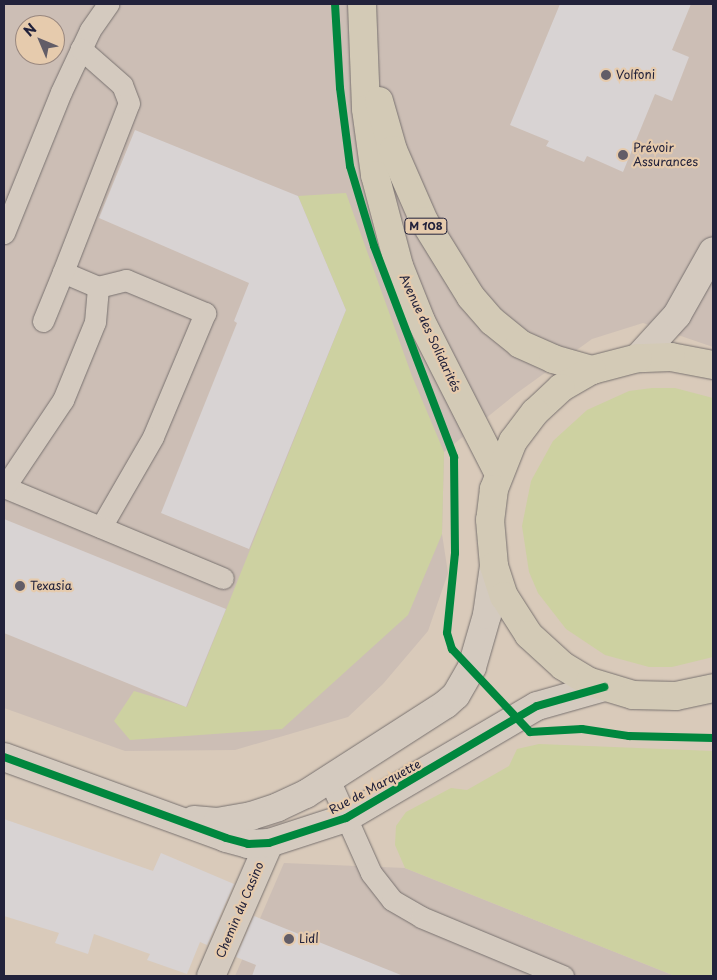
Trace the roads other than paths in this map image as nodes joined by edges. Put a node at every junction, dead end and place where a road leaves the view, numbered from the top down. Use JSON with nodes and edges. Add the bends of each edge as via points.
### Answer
{"nodes":[{"id":1,"x":108,"y":4,"type":"edge"},
{"id":2,"x":362,"y":5,"type":"edge"},
{"id":3,"x":81,"y":49,"type":"junction"},
{"id":4,"x":4,"y":233,"type":"edge"},
{"id":5,"x":713,"y":251,"type":"edge"},
{"id":6,"x":63,"y":272,"type":"junction"},
{"id":7,"x":98,"y":287,"type":"junction"},
{"id":8,"x":43,"y":321,"type":"dead end"},
{"id":9,"x":638,"y":358,"type":"junction"},
{"id":10,"x":713,"y":365,"type":"edge"},
{"id":11,"x":592,"y":370,"type":"junction"},
{"id":12,"x":499,"y":474,"type":"junction"},
{"id":13,"x":4,"y":487,"type":"edge"},
{"id":14,"x":101,"y":527,"type":"junction"},
{"id":15,"x":494,"y":566,"type":"junction"},
{"id":16,"x":223,"y":578,"type":"dead end"},
{"id":17,"x":604,"y":687,"type":"junction"},
{"id":18,"x":706,"y":694,"type":"edge"},
{"id":19,"x":4,"y":757,"type":"edge"},
{"id":20,"x":329,"y":779,"type":"junction"},
{"id":21,"x":158,"y":812,"type":"junction"},
{"id":22,"x":346,"y":818,"type":"junction"},
{"id":23,"x":269,"y":843,"type":"junction"},
{"id":24,"x":211,"y":976,"type":"edge"},
{"id":25,"x":563,"y":976,"type":"edge"}],
"edges":[{"from":1,"to":3,"type":"lane"},
{"from":2,"to":11,"type":"main road","name":"Avenue des Solidarités","number":"M 108","via":[[381,109],[393,150],[424,221],[449,266],[471,297],[511,338],[553,359]]},
{"from":2,"to":12,"type":"main road","name":"Avenue des Solidarités","number":"M 108","via":[[366,109],[375,175],[398,266],[426,330]]},
{"from":3,"to":4,"type":"lane"},
{"from":3,"to":6,"type":"lane","via":[[122,85],[129,103]]},
{"from":5,"to":9,"type":"street","via":[[677,315]]},
{"from":6,"to":7,"type":"lane"},
{"from":6,"to":8,"type":"lane"},
{"from":7,"to":13,"type":"lane","via":[[95,322],[81,363],[63,400]]},
{"from":7,"to":14,"type":"lane","via":[[126,280],[205,313],[153,437]]},
{"from":9,"to":10,"type":"main road","via":[[679,357]]},
{"from":9,"to":11,"type":"main road"},
{"from":11,"to":12,"type":"main road","via":[[561,388],[535,412],[513,441]]},
{"from":12,"to":15,"type":"main road","via":[[490,520]]},
{"from":13,"to":14,"type":"lane"},
{"from":14,"to":16,"type":"lane"},
{"from":15,"to":17,"type":"main road","via":[[512,610],[534,641],[563,666]]},
{"from":15,"to":20,"type":"street","name":"Rue de Marquette","via":[[482,634],[472,667],[456,695],[433,714]]},
{"from":17,"to":18,"type":"main road","via":[[647,696]]},
{"from":17,"to":22,"type":"street","name":"Rue de Marquette","via":[[537,706]]},
{"from":19,"to":21,"type":"street","name":"Rue de Marquette"},
{"from":20,"to":21,"type":"street","name":"Rue de Marquette","via":[[300,797],[251,816],[217,822]]},
{"from":20,"to":22,"type":"lane"},
{"from":21,"to":23,"type":"street","name":"Rue de Marquette","via":[[226,838],[248,844]]},
{"from":22,"to":23,"type":"street","name":"Rue de Marquette"},
{"from":22,"to":25,"type":"lane","via":[[371,873],[392,900],[422,917]]},
{"from":23,"to":24,"type":"street","name":"Chemin du Casino"}]}
